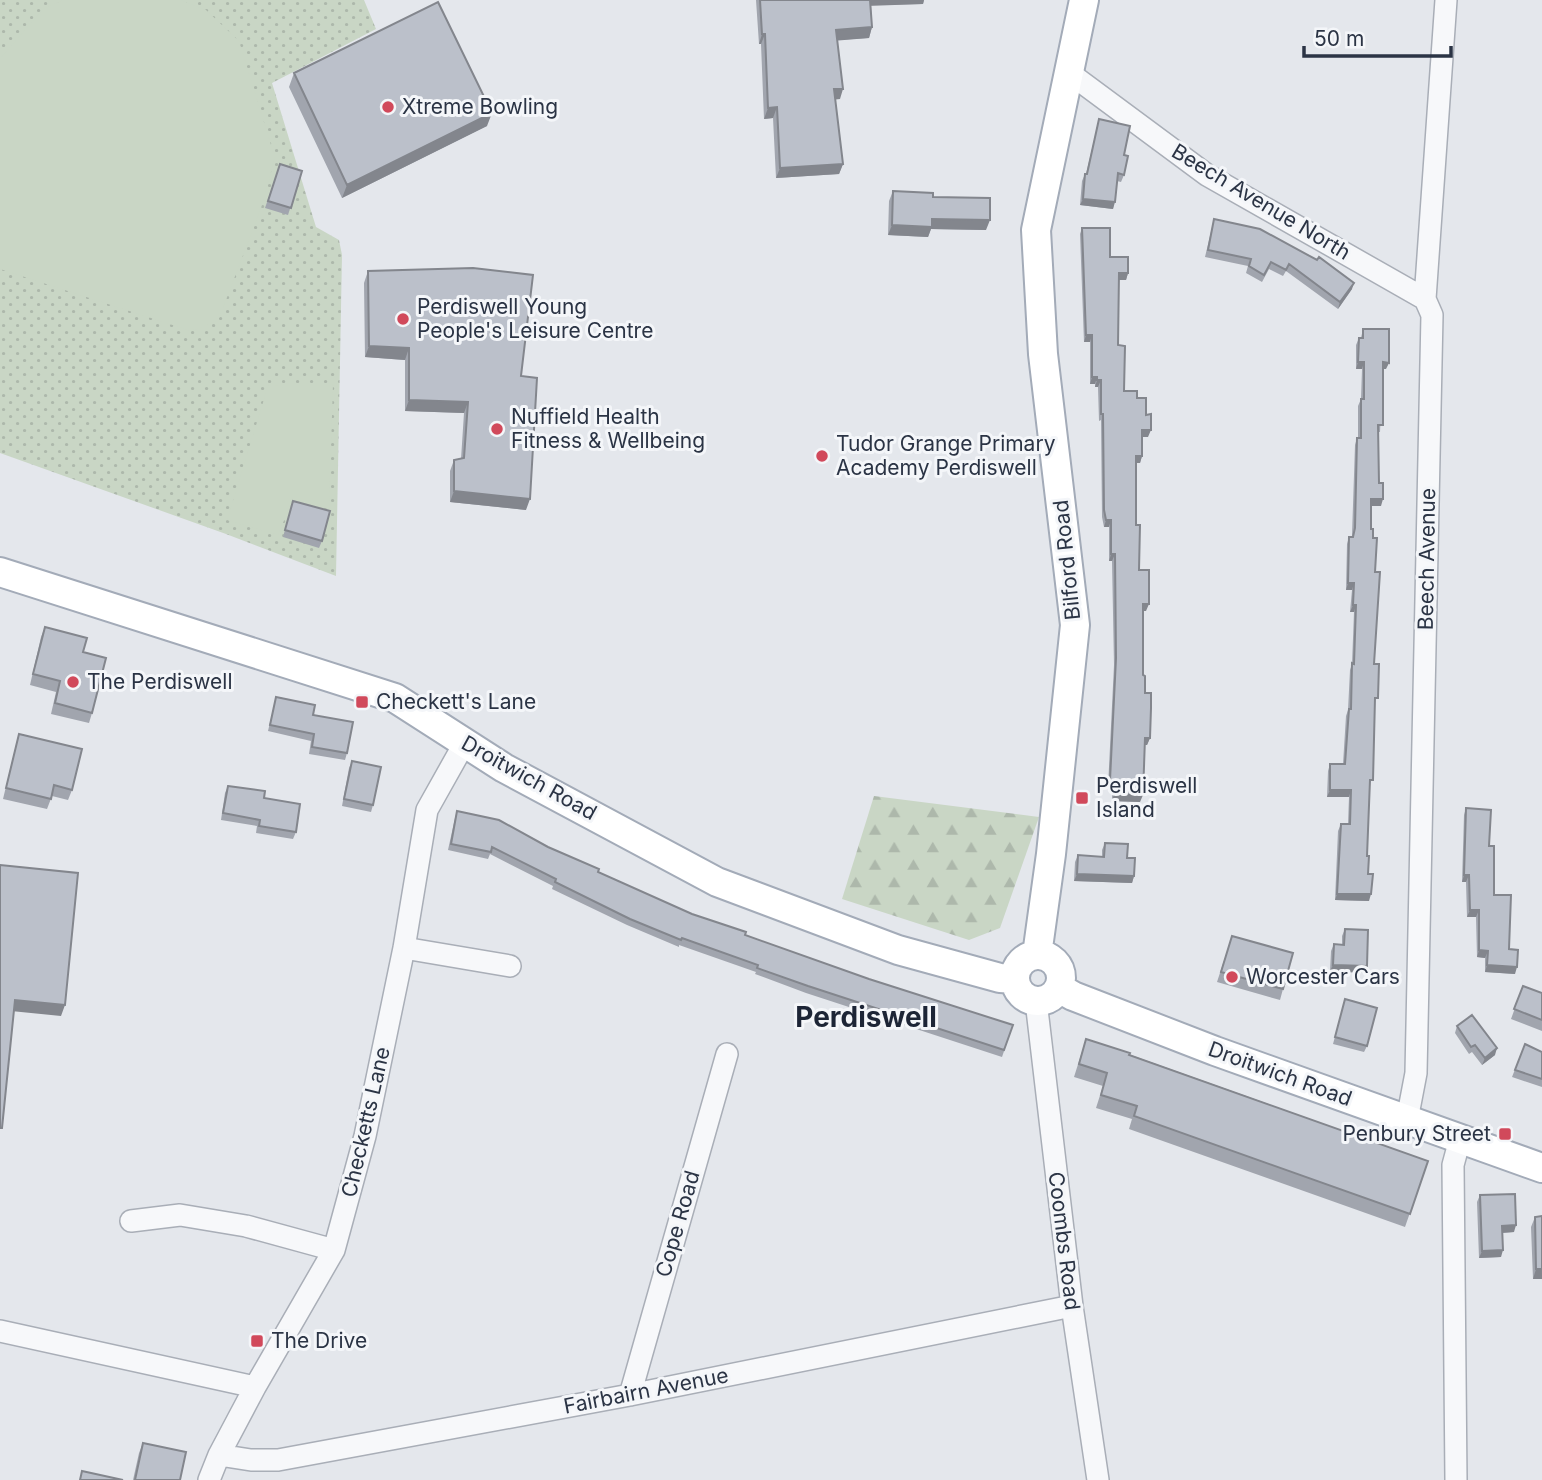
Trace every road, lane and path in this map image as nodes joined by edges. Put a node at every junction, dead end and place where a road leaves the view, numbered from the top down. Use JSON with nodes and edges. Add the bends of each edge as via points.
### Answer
{"nodes":[{"id":1,"x":1084,"y":0,"type":"edge"},
{"id":2,"x":1446,"y":0,"type":"edge"},
{"id":3,"x":1068,"y":72,"type":"junction"},
{"id":4,"x":1425,"y":299,"type":"junction"},
{"id":5,"x":0,"y":572,"type":"edge"},
{"id":6,"x":464,"y":744,"type":"junction"},
{"id":7,"x":404,"y":948,"type":"junction"},
{"id":8,"x":1037,"y":955,"type":"junction"},
{"id":9,"x":510,"y":966,"type":"dead end"},
{"id":10,"x":1015,"y":979,"type":"junction"},
{"id":11,"x":1048,"y":994,"type":"junction"},
{"id":12,"x":727,"y":1054,"type":"dead end"},
{"id":13,"x":1407,"y":1120,"type":"junction"},
{"id":14,"x":1460,"y":1139,"type":"junction"},
{"id":15,"x":1542,"y":1168,"type":"edge"},
{"id":16,"x":131,"y":1220,"type":"dead end"},
{"id":17,"x":334,"y":1250,"type":"junction"},
{"id":18,"x":1072,"y":1306,"type":"junction"},
{"id":19,"x":0,"y":1331,"type":"edge"},
{"id":20,"x":255,"y":1387,"type":"junction"},
{"id":21,"x":630,"y":1395,"type":"junction"},
{"id":22,"x":219,"y":1455,"type":"junction"},
{"id":23,"x":209,"y":1480,"type":"edge"},
{"id":24,"x":1098,"y":1480,"type":"edge"},
{"id":25,"x":1456,"y":1480,"type":"edge"}],
"edges":[{"from":1,"to":3,"type":"main road","name":"Bilford Road"},
{"from":2,"to":4,"type":"street","name":"Beech Avenue"},
{"from":3,"to":4,"type":"street","name":"Beech Avenue North","via":[[1207,175]]},
{"from":3,"to":8,"type":"main road","name":"Bilford Road","via":[[1036,230],[1043,354],[1075,625]]},
{"from":4,"to":13,"type":"street","name":"Beech Avenue","via":[[1432,315],[1417,1045]]},
{"from":5,"to":6,"type":"main road","name":"Droitwich Road","via":[[395,698]]},
{"from":6,"to":7,"type":"street","name":"Checketts Lane","via":[[427,810]]},
{"from":6,"to":10,"type":"main road","name":"Droitwich Road","via":[[717,882],[898,950]]},
{"from":7,"to":9,"type":"street"},
{"from":7,"to":17,"type":"street","name":"Checketts Lane","via":[[366,1136]]},
{"from":8,"to":10,"type":"main road","via":[[1020,963]]},
{"from":8,"to":11,"type":"main road","via":[[1051,958],[1059,966],[1062,977]]},
{"from":10,"to":11,"type":"main road","name":"Droitwich Road","via":[[1021,994]]},
{"from":11,"to":13,"type":"main road","name":"Droitwich Road","via":[[1073,996]]},
{"from":11,"to":18,"type":"street","name":"Coombs Road"},
{"from":12,"to":21,"type":"street","name":"Cope Road"},
{"from":13,"to":14,"type":"main road","name":"Droitwich Road"},
{"from":14,"to":15,"type":"main road","name":"Droitwich Road"},
{"from":14,"to":25,"type":"street","via":[[1453,1166]]},
{"from":16,"to":17,"type":"street","via":[[180,1214]]},
{"from":17,"to":20,"type":"street","name":"Checketts Lane"},
{"from":18,"to":21,"type":"street","name":"Fairbairn Avenue"},
{"from":18,"to":24,"type":"street","name":"Coombs Road"},
{"from":19,"to":20,"type":"street"},
{"from":20,"to":22,"type":"street","name":"Checketts Lane"},
{"from":21,"to":22,"type":"street","name":"Fairbairn Avenue","via":[[278,1460]]},
{"from":22,"to":23,"type":"street","name":"Checketts Lane"}]}
